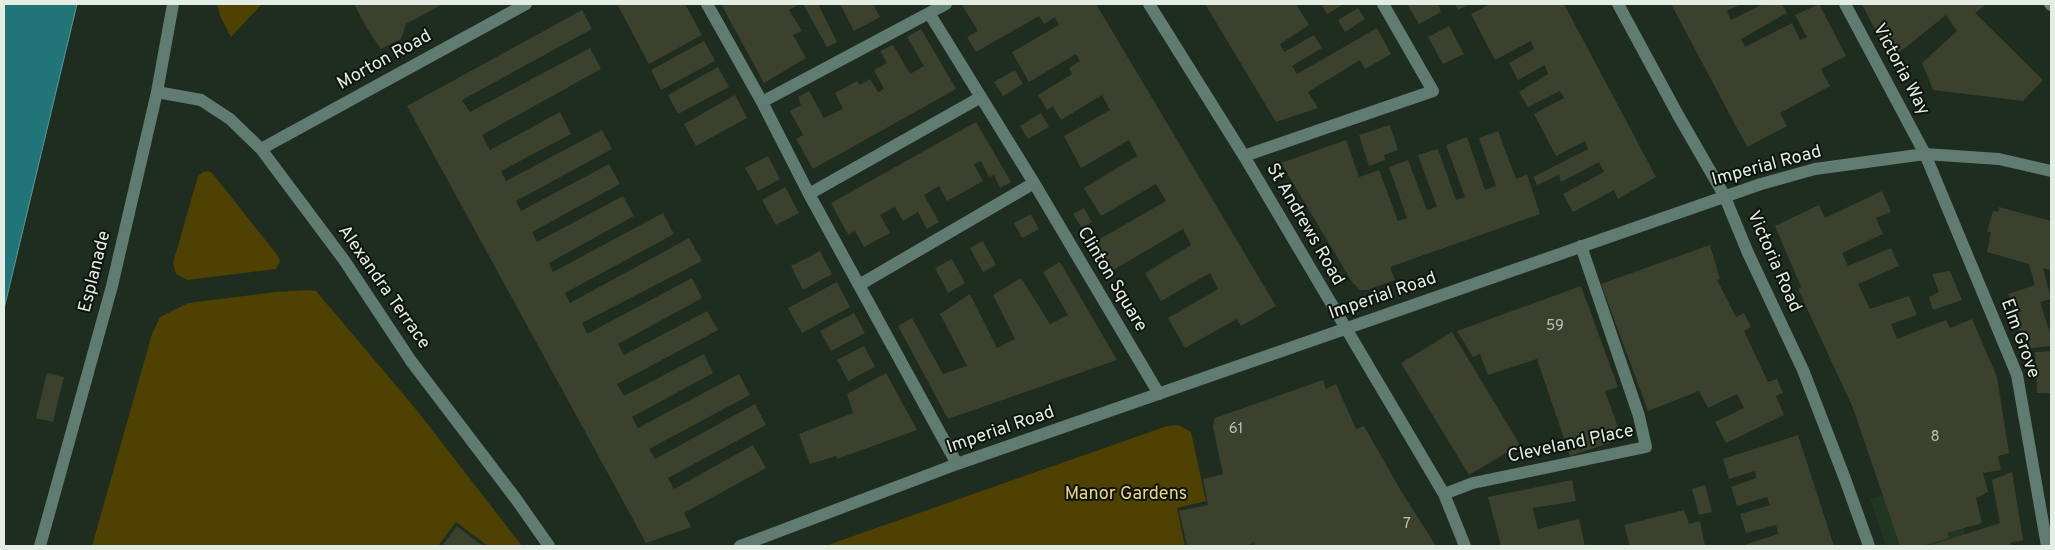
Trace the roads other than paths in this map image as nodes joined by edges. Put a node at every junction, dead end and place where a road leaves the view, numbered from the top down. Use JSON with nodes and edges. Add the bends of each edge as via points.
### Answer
{"nodes":[{"id":1,"x":174,"y":4,"type":"edge"},
{"id":2,"x":526,"y":4,"type":"edge"},
{"id":3,"x":707,"y":4,"type":"edge"},
{"id":4,"x":946,"y":4,"type":"edge"},
{"id":5,"x":1149,"y":4,"type":"edge"},
{"id":6,"x":1383,"y":4,"type":"edge"},
{"id":7,"x":1618,"y":4,"type":"edge"},
{"id":8,"x":1844,"y":4,"type":"edge"},
{"id":9,"x":929,"y":13,"type":"junction"},
{"id":10,"x":157,"y":92,"type":"junction"},
{"id":11,"x":981,"y":97,"type":"junction"},
{"id":12,"x":762,"y":102,"type":"junction"},
{"id":13,"x":261,"y":149,"type":"junction"},
{"id":14,"x":1925,"y":154,"type":"junction"},
{"id":15,"x":1244,"y":156,"type":"junction"},
{"id":16,"x":2051,"y":171,"type":"edge"},
{"id":17,"x":1034,"y":183,"type":"junction"},
{"id":18,"x":809,"y":194,"type":"junction"},
{"id":19,"x":1724,"y":195,"type":"junction"},
{"id":20,"x":1581,"y":246,"type":"junction"},
{"id":21,"x":859,"y":285,"type":"junction"},
{"id":22,"x":1345,"y":330,"type":"junction"},
{"id":23,"x":1159,"y":394,"type":"junction"},
{"id":24,"x":957,"y":464,"type":"junction"},
{"id":25,"x":1444,"y":494,"type":"junction"},
{"id":26,"x":40,"y":546,"type":"edge"},
{"id":27,"x":549,"y":546,"type":"edge"},
{"id":28,"x":740,"y":546,"type":"edge"},
{"id":29,"x":1465,"y":546,"type":"edge"},
{"id":30,"x":1869,"y":546,"type":"edge"},
{"id":31,"x":2047,"y":546,"type":"edge"}],
"edges":[{"from":1,"to":10,"type":"street","name":"Esplanade"},
{"from":2,"to":13,"type":"street","name":"Morton Road"},
{"from":3,"to":12,"type":"street"},
{"from":4,"to":9,"type":"street"},
{"from":5,"to":15,"type":"street","name":"St Andrews Road"},
{"from":6,"to":15,"type":"street","via":[[1433,91]]},
{"from":7,"to":19,"type":"street","name":"Victoria Road"},
{"from":8,"to":14,"type":"street","name":"Victoria Way"},
{"from":9,"to":11,"type":"street","name":"Clinton Square"},
{"from":9,"to":12,"type":"street"},
{"from":10,"to":13,"type":"street","name":"Alexandra Terrace","via":[[201,100],[230,119]]},
{"from":10,"to":26,"type":"street","name":"Esplanade","via":[[112,286]]},
{"from":11,"to":17,"type":"street","name":"Clinton Square"},
{"from":11,"to":18,"type":"street"},
{"from":12,"to":18,"type":"street"},
{"from":13,"to":27,"type":"street","name":"Alexandra Terrace","via":[[344,260],[411,361]]},
{"from":14,"to":16,"type":"street","name":"Imperial Road","via":[[1999,158]]},
{"from":14,"to":19,"type":"street","name":"Imperial Road","via":[[1815,169]]},
{"from":14,"to":31,"type":"street","name":"Elm Grove","via":[[2017,375]]},
{"from":15,"to":22,"type":"street","name":"St Andrews Road"},
{"from":17,"to":21,"type":"street"},
{"from":17,"to":23,"type":"street","name":"Clinton Square"},
{"from":18,"to":21,"type":"street"},
{"from":19,"to":20,"type":"street","name":"Imperial Road"},
{"from":19,"to":30,"type":"street","name":"Victoria Road","via":[[1803,370]]},
{"from":20,"to":22,"type":"street","name":"Imperial Road"},
{"from":20,"to":25,"type":"street","name":"Cleveland Place","via":[[1639,416],[1646,447],[1473,483]]},
{"from":21,"to":24,"type":"street"},
{"from":22,"to":23,"type":"street","name":"Imperial Road"},
{"from":22,"to":25,"type":"street","name":"St Andrews Road"},
{"from":23,"to":24,"type":"street","name":"Imperial Road"},
{"from":24,"to":28,"type":"street","name":"Imperial Road"},
{"from":25,"to":29,"type":"street","name":"St Andrews Road"}]}
